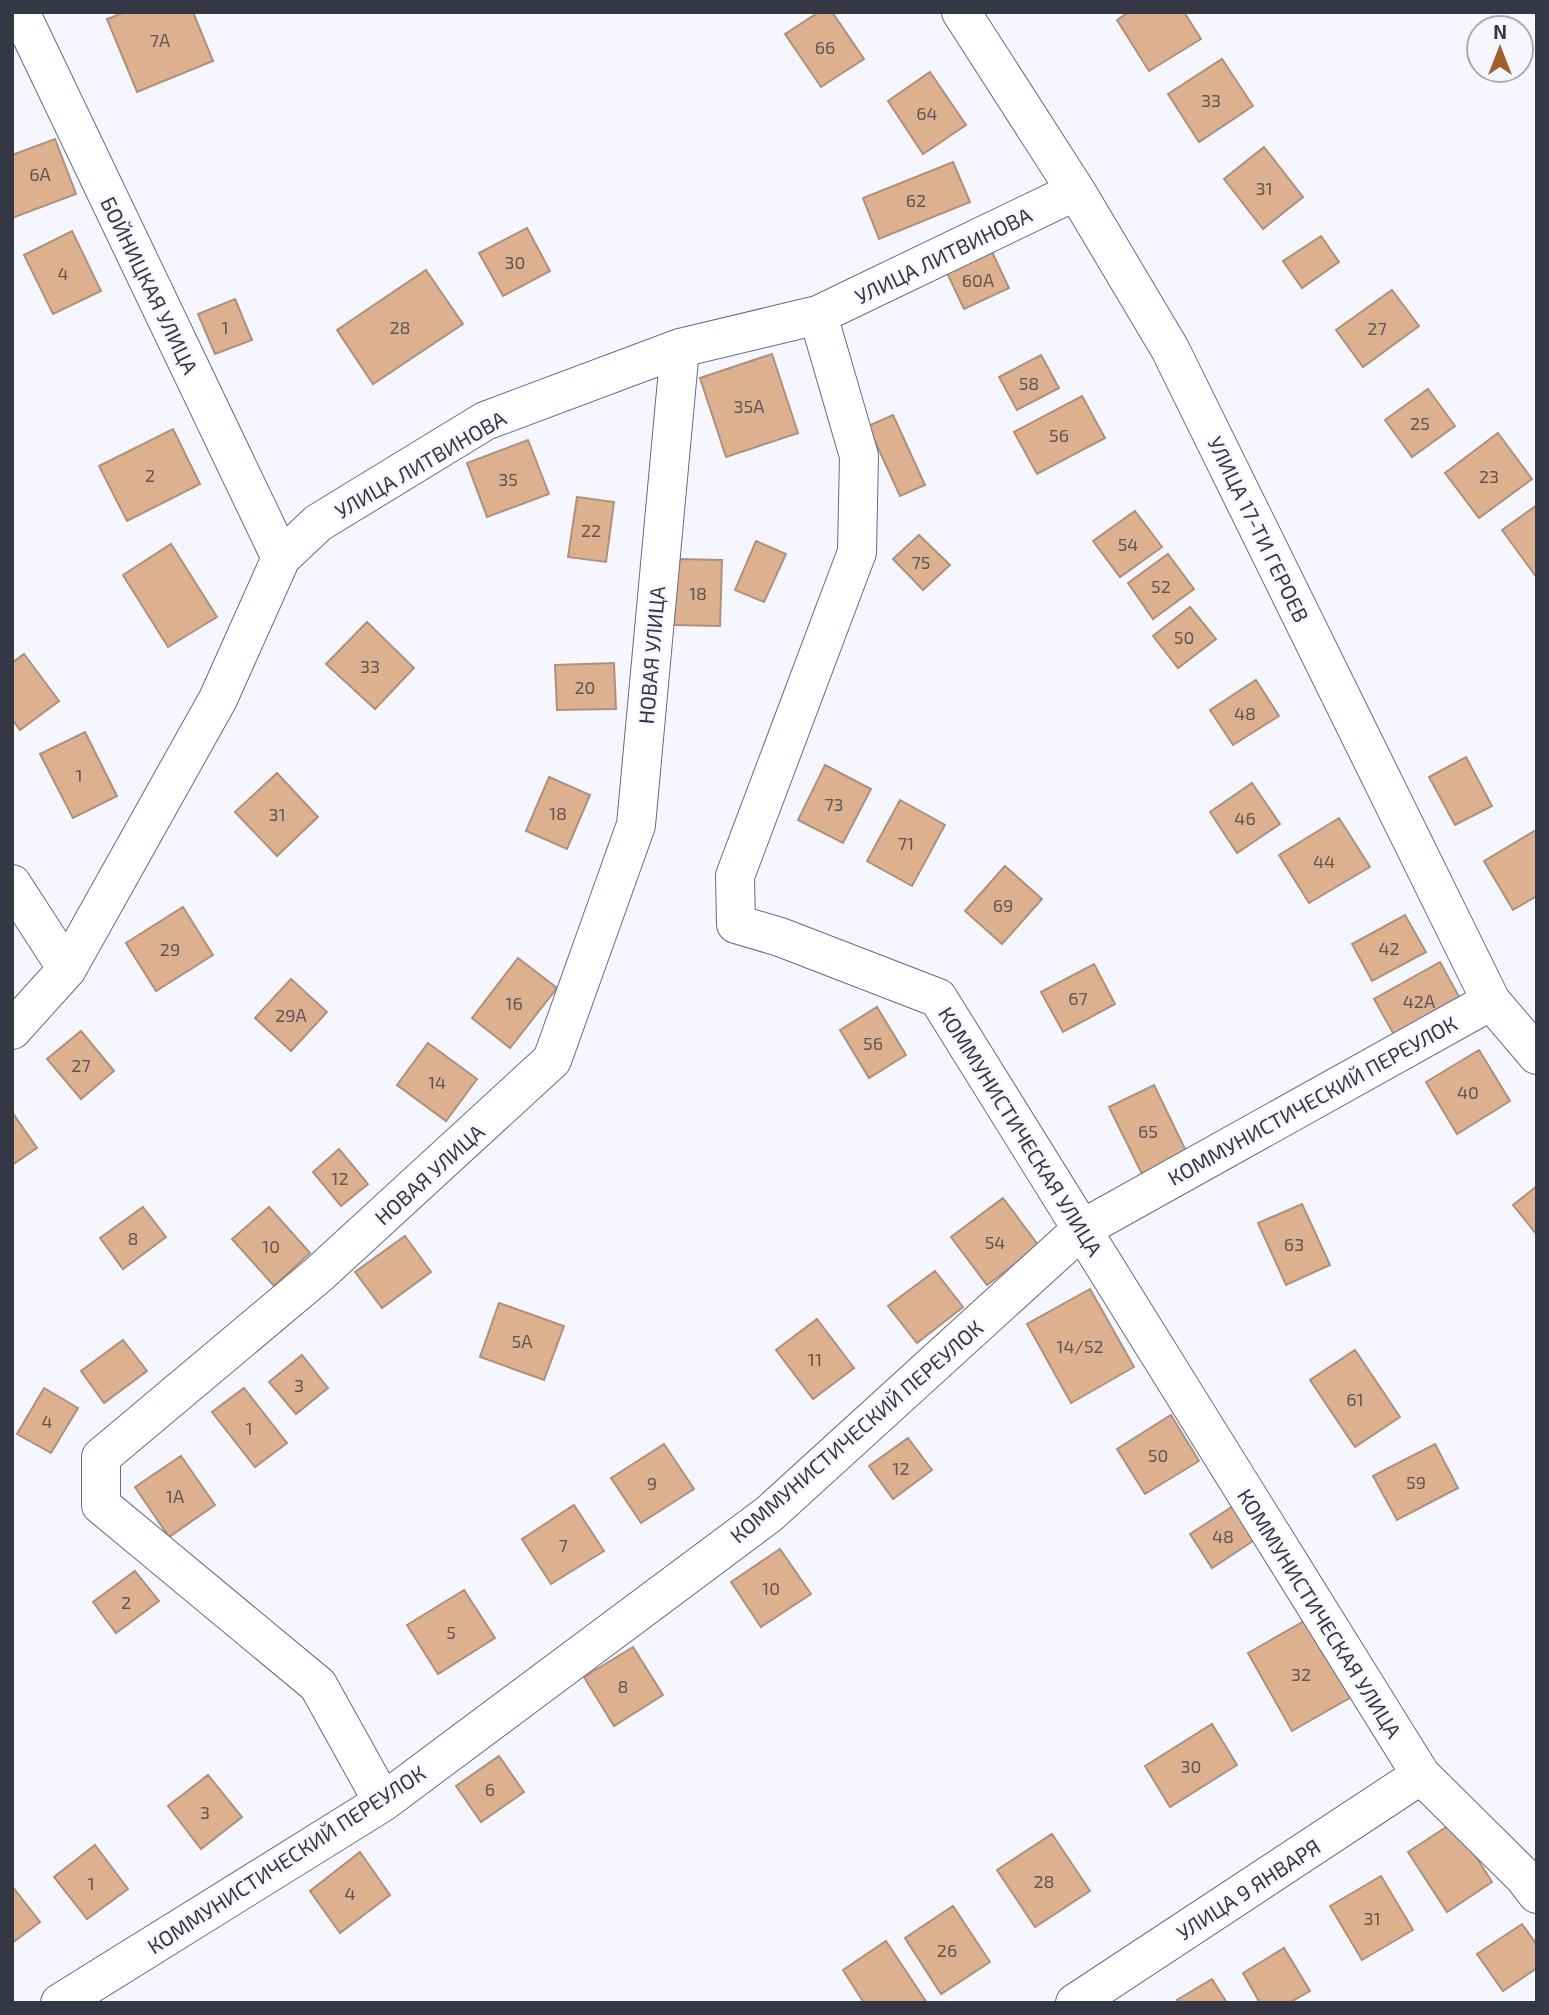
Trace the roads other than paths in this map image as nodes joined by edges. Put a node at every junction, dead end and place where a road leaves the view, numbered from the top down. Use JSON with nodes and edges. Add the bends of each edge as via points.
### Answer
{"nodes":[{"id":1,"x":20,"y":12,"type":"edge"},
{"id":2,"x":961,"y":12,"type":"edge"},
{"id":3,"x":1076,"y":191,"type":"junction"},
{"id":4,"x":818,"y":315,"type":"junction"},
{"id":5,"x":680,"y":348,"type":"junction"},
{"id":6,"x":281,"y":558,"type":"junction"},
{"id":7,"x":12,"y":884,"type":"edge"},
{"id":8,"x":67,"y":969,"type":"junction"},
{"id":9,"x":1491,"y":1001,"type":"junction"},
{"id":10,"x":12,"y":1030,"type":"edge"},
{"id":11,"x":1537,"y":1055,"type":"edge"},
{"id":12,"x":1082,"y":1229,"type":"junction"},
{"id":13,"x":1421,"y":1775,"type":"junction"},
{"id":14,"x":383,"y":1802,"type":"junction"},
{"id":15,"x":1537,"y":1895,"type":"edge"},
{"id":16,"x":60,"y":2003,"type":"edge"},
{"id":17,"x":1075,"y":2003,"type":"edge"}],
"edges":[{"from":1,"to":6,"type":"street","name":"БОЙНИЦКАЯ УЛИЦА"},
{"from":2,"to":3,"type":"street","name":"УЛИЦА 17-ТИ ГЕРОЕВ"},
{"from":3,"to":4,"type":"street","name":"УЛИЦА ЛИТВИНОВА"},
{"from":3,"to":9,"type":"street","name":"УЛИЦА 17-ТИ ГЕРОЕВ","via":[[1170,349]]},
{"from":4,"to":5,"type":"street","name":"УЛИЦА ЛИТВИНОВА"},
{"from":4,"to":12,"type":"street","name":"КОММУНИСТИЧЕСКАЯ УЛИЦА","via":[[859,456],[857,552],[735,876],[736,924],[938,998]]},
{"from":5,"to":6,"type":"street","name":"УЛИЦА ЛИТВИНОВА","via":[[485,421],[318,523]]},
{"from":5,"to":14,"type":"street","name":"НОВАЯ УЛИЦА","via":[[636,825],[552,1060],[319,1274],[101,1457],[101,1505],[318,1685]]},
{"from":6,"to":8,"type":"street","name":"УЛИЦА ЛИТВИНОВА","via":[[218,699]]},
{"from":7,"to":8,"type":"street"},
{"from":8,"to":10,"type":"street","name":"УЛИЦА ЛИТВИНОВА"},
{"from":9,"to":11,"type":"street","name":"УЛИЦА 17-ТИ ГЕРОЕВ"},
{"from":9,"to":12,"type":"street","name":"КОММУНИСТИЧЕСКИЙ ПЕРЕУЛОК"},
{"from":12,"to":13,"type":"street","name":"КОММУНИСТИЧЕСКАЯ УЛИЦА"},
{"from":12,"to":14,"type":"street","name":"КОММУНИСТИЧЕСКИЙ ПЕРЕУЛОК","via":[[769,1514]]},
{"from":13,"to":15,"type":"street","name":"КОММУНИСТИЧЕСКАЯ УЛИЦА"},
{"from":13,"to":17,"type":"street","name":"УЛИЦА 9 ЯНВАРЯ"},
{"from":14,"to":16,"type":"street","name":"КОММУНИСТИЧЕСКИЙ ПЕРЕУЛОК"}]}
